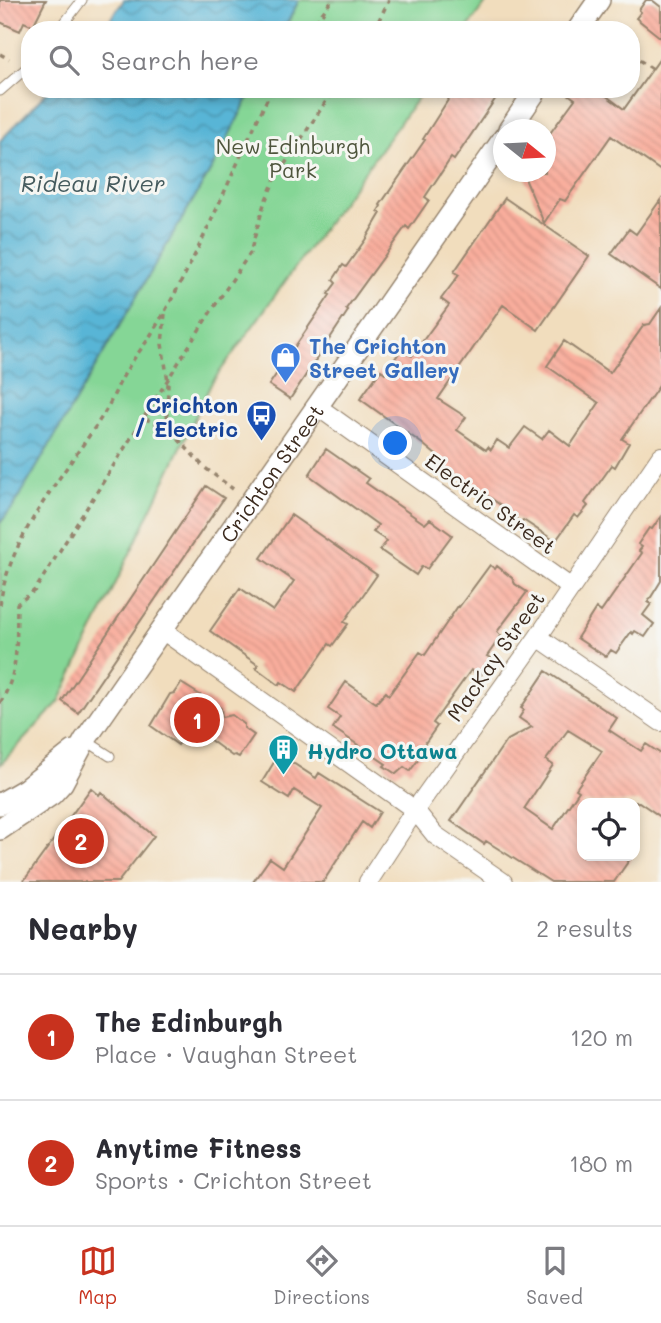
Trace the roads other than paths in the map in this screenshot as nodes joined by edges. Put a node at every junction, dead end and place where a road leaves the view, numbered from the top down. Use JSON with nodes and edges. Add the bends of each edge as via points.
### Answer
{"nodes":[{"id":1,"x":82,"y":0,"type":"edge"},
{"id":2,"x":599,"y":0,"type":"edge"},
{"id":3,"x":67,"y":21,"type":"edge"},
{"id":4,"x":584,"y":21,"type":"edge"},
{"id":5,"x":21,"y":73,"type":"edge"},
{"id":6,"x":0,"y":91,"type":"edge"},
{"id":7,"x":531,"y":98,"type":"edge"},
{"id":8,"x":517,"y":119,"type":"edge"},
{"id":9,"x":493,"y":153,"type":"edge"},
{"id":10,"x":318,"y":407,"type":"junction"},
{"id":11,"x":661,"y":456,"type":"edge"},
{"id":12,"x":570,"y":587,"type":"junction"},
{"id":13,"x":162,"y":630,"type":"junction"},
{"id":14,"x":538,"y":637,"type":"junction"},
{"id":15,"x":661,"y":722,"type":"edge"},
{"id":16,"x":85,"y":740,"type":"junction"},
{"id":17,"x":110,"y":756,"type":"dead end"},
{"id":18,"x":0,"y":804,"type":"edge"},
{"id":19,"x":415,"y":810,"type":"junction"},
{"id":20,"x":0,"y":829,"type":"edge"},
{"id":21,"x":368,"y":882,"type":"edge"},
{"id":22,"x":503,"y":882,"type":"edge"}],
"edges":[{"from":1,"to":3,"type":"lane"},
{"from":2,"to":4,"type":"street"},
{"from":5,"to":6,"type":"lane"},
{"from":7,"to":8,"type":"street"},
{"from":9,"to":10,"type":"street","name":"Crichton Street"},
{"from":10,"to":12,"type":"street","name":"Electric Street"},
{"from":10,"to":13,"type":"street","name":"Crichton Street"},
{"from":11,"to":12,"type":"street","name":"MacKay Street"},
{"from":12,"to":14,"type":"street","name":"MacKay Street"},
{"from":13,"to":16,"type":"street","name":"Crichton Street"},
{"from":13,"to":19,"type":"street"},
{"from":14,"to":15,"type":"street"},
{"from":14,"to":19,"type":"street","name":"MacKay Street"},
{"from":16,"to":17,"type":"lane"},
{"from":16,"to":18,"type":"street","name":"Crichton Street","via":[[47,774]]},
{"from":16,"to":20,"type":"street","name":"Crichton Street","via":[[62,783]]},
{"from":19,"to":21,"type":"street","name":"MacKay Street"},
{"from":19,"to":22,"type":"street","via":[[435,835]]}]}
